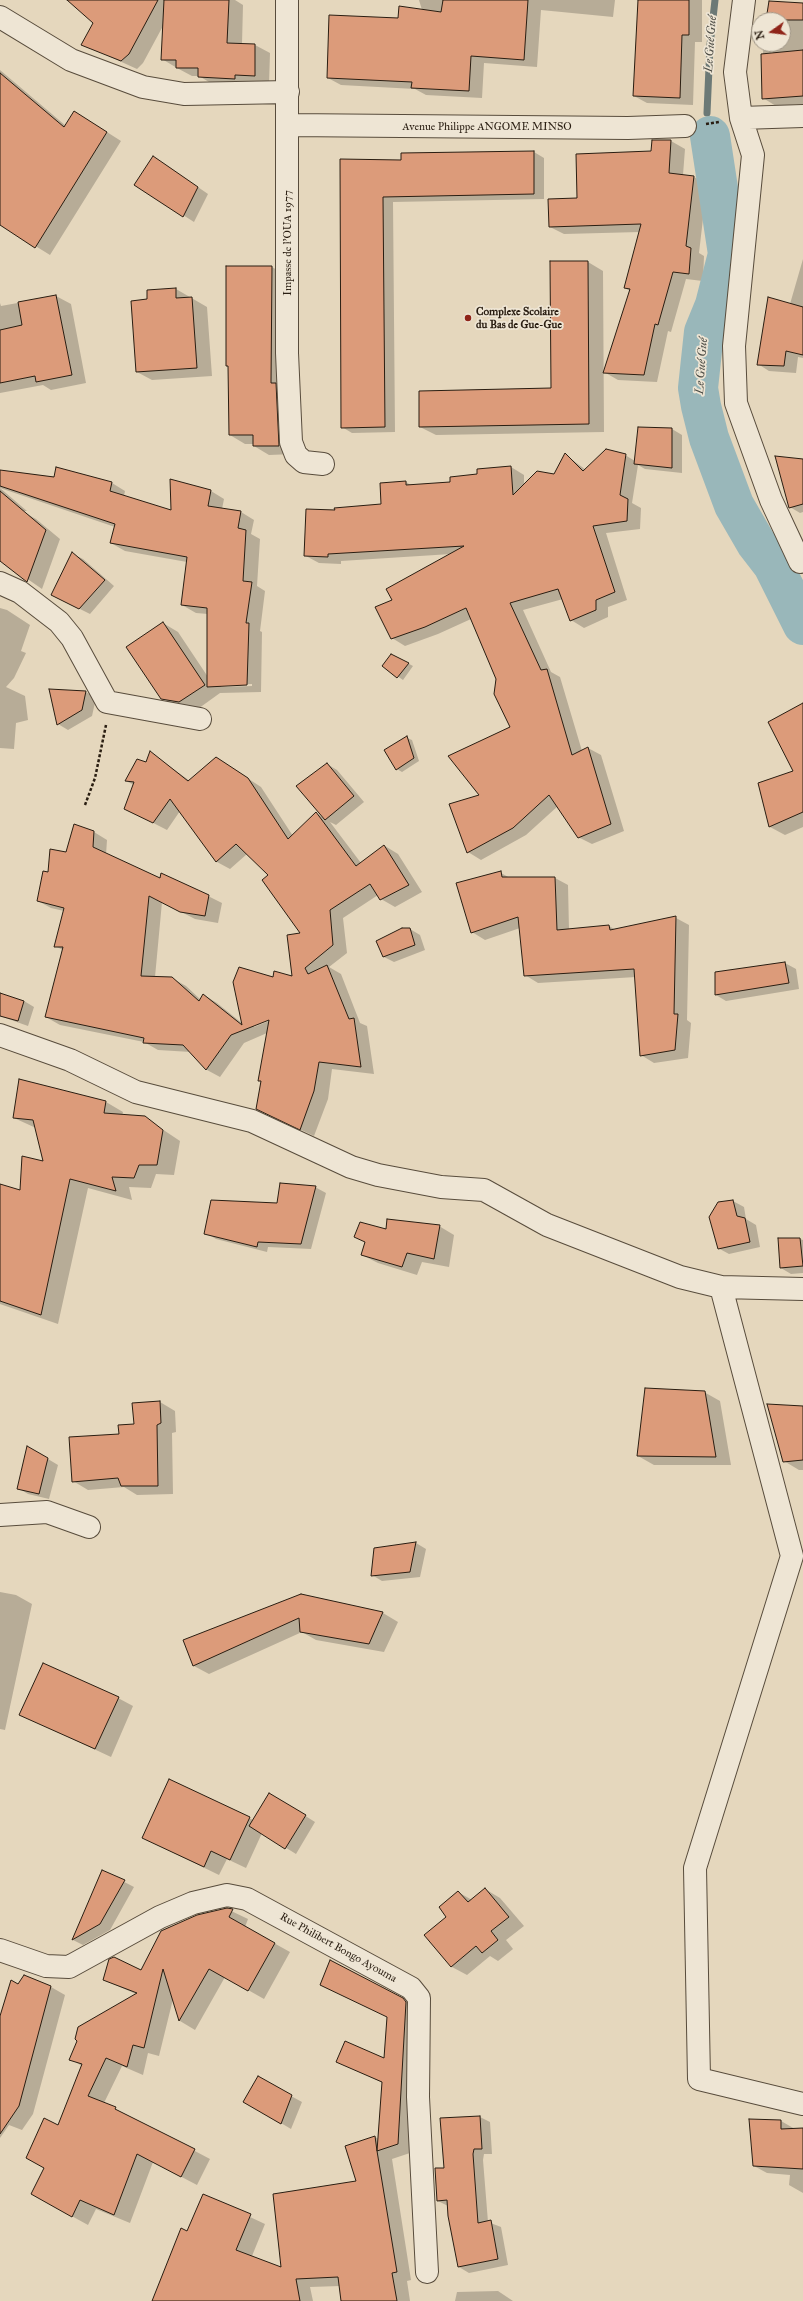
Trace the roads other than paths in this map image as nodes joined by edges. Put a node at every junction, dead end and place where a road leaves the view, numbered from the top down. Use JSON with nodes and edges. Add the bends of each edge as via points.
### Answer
{"nodes":[{"id":1,"x":288,"y":0,"type":"edge"},
{"id":2,"x":744,"y":0,"type":"edge"},
{"id":3,"x":0,"y":17,"type":"edge"},
{"id":4,"x":288,"y":92,"type":"junction"},
{"id":5,"x":803,"y":116,"type":"edge"},
{"id":6,"x":741,"y":118,"type":"junction"},
{"id":7,"x":289,"y":125,"type":"junction"},
{"id":8,"x":685,"y":126,"type":"road end"},
{"id":9,"x":323,"y":464,"type":"dead end"},
{"id":10,"x":800,"y":562,"type":"dead end"},
{"id":11,"x":0,"y":583,"type":"edge"},
{"id":12,"x":200,"y":719,"type":"dead end"},
{"id":13,"x":0,"y":1035,"type":"edge"},
{"id":14,"x":721,"y":1287,"type":"junction"},
{"id":15,"x":803,"y":1289,"type":"edge"},
{"id":16,"x":0,"y":1515,"type":"edge"},
{"id":17,"x":89,"y":1527,"type":"dead end"},
{"id":18,"x":0,"y":1950,"type":"edge"},
{"id":19,"x":803,"y":2104,"type":"edge"},
{"id":20,"x":427,"y":2272,"type":"dead end"}],
"edges":[{"from":1,"to":4,"type":"street","name":"Impasse de l'OUA 1977"},
{"from":2,"to":6,"type":"street","via":[[735,72]]},
{"from":3,"to":4,"type":"street","via":[[71,60],[143,87],[184,94]]},
{"from":4,"to":7,"type":"street","name":"Impasse de l'OUA 1977"},
{"from":5,"to":6,"type":"street"},
{"from":6,"to":10,"type":"street","via":[[753,155],[734,346],[736,403],[771,500]]},
{"from":7,"to":8,"type":"street","name":"Avenue Philippe ANGOME MINSO","via":[[628,128]]},
{"from":7,"to":9,"type":"street","name":"Impasse de l'OUA 1977","via":[[287,353],[291,442],[296,455],[304,462]]},
{"from":11,"to":12,"type":"street","via":[[20,592],[59,622],[72,638],[107,702]]},
{"from":13,"to":14,"type":"street","via":[[70,1060],[136,1092],[252,1121],[364,1171],[414,1183],[484,1190],[547,1225],[680,1277]]},
{"from":14,"to":15,"type":"street"},
{"from":14,"to":19,"type":"street","via":[[792,1556],[695,1868],[699,2079]]},
{"from":16,"to":17,"type":"street","via":[[47,1512]]},
{"from":18,"to":20,"type":"street","name":"Rue Philibert Bongo Ayouma","via":[[46,1966],[69,1967],[167,1914],[193,1903],[227,1895],[247,1899],[411,1988],[419,1998],[418,2097]]}]}
